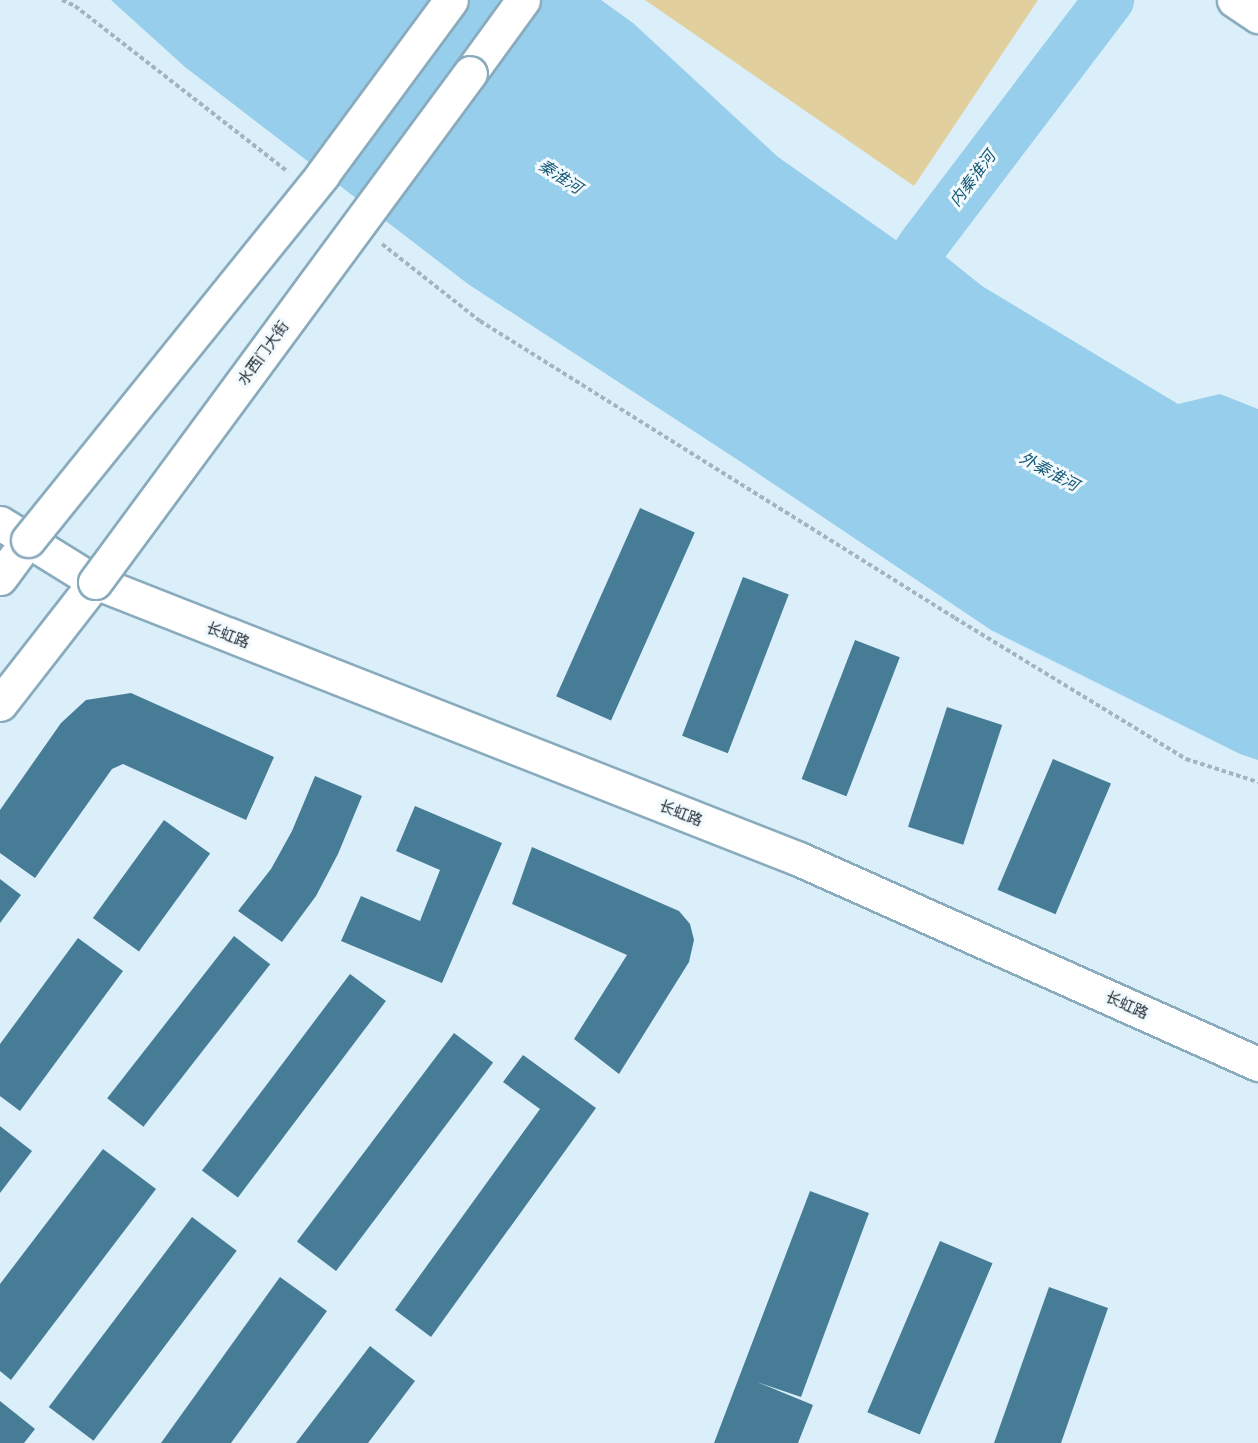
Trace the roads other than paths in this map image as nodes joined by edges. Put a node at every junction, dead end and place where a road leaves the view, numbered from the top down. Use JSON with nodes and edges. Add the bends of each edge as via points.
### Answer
{"nodes":[{"id":1,"x":451,"y":0,"type":"edge"},
{"id":2,"x":523,"y":0,"type":"edge"},
{"id":3,"x":1234,"y":0,"type":"edge"},
{"id":4,"x":1258,"y":16,"type":"edge"},
{"id":5,"x":0,"y":523,"type":"edge"},
{"id":6,"x":28,"y":540,"type":"junction"},
{"id":7,"x":0,"y":578,"type":"edge"},
{"id":8,"x":94,"y":582,"type":"junction"},
{"id":9,"x":0,"y":704,"type":"edge"},
{"id":10,"x":1258,"y":1064,"type":"edge"}],
"edges":[{"from":1,"to":6,"type":"main road","bridge":true,"via":[[322,175]]},
{"from":2,"to":8,"type":"main road","name":"水西门大街","bridge":true},
{"from":3,"to":4,"type":"main road"},
{"from":5,"to":6,"type":"main road","name":"长虹路"},
{"from":6,"to":7,"type":"main road"},
{"from":6,"to":8,"type":"main road","name":"长虹路"},
{"from":8,"to":9,"type":"main road","name":"水西门大街"},
{"from":8,"to":10,"type":"main road","name":"长虹路","via":[[798,859]]}]}
